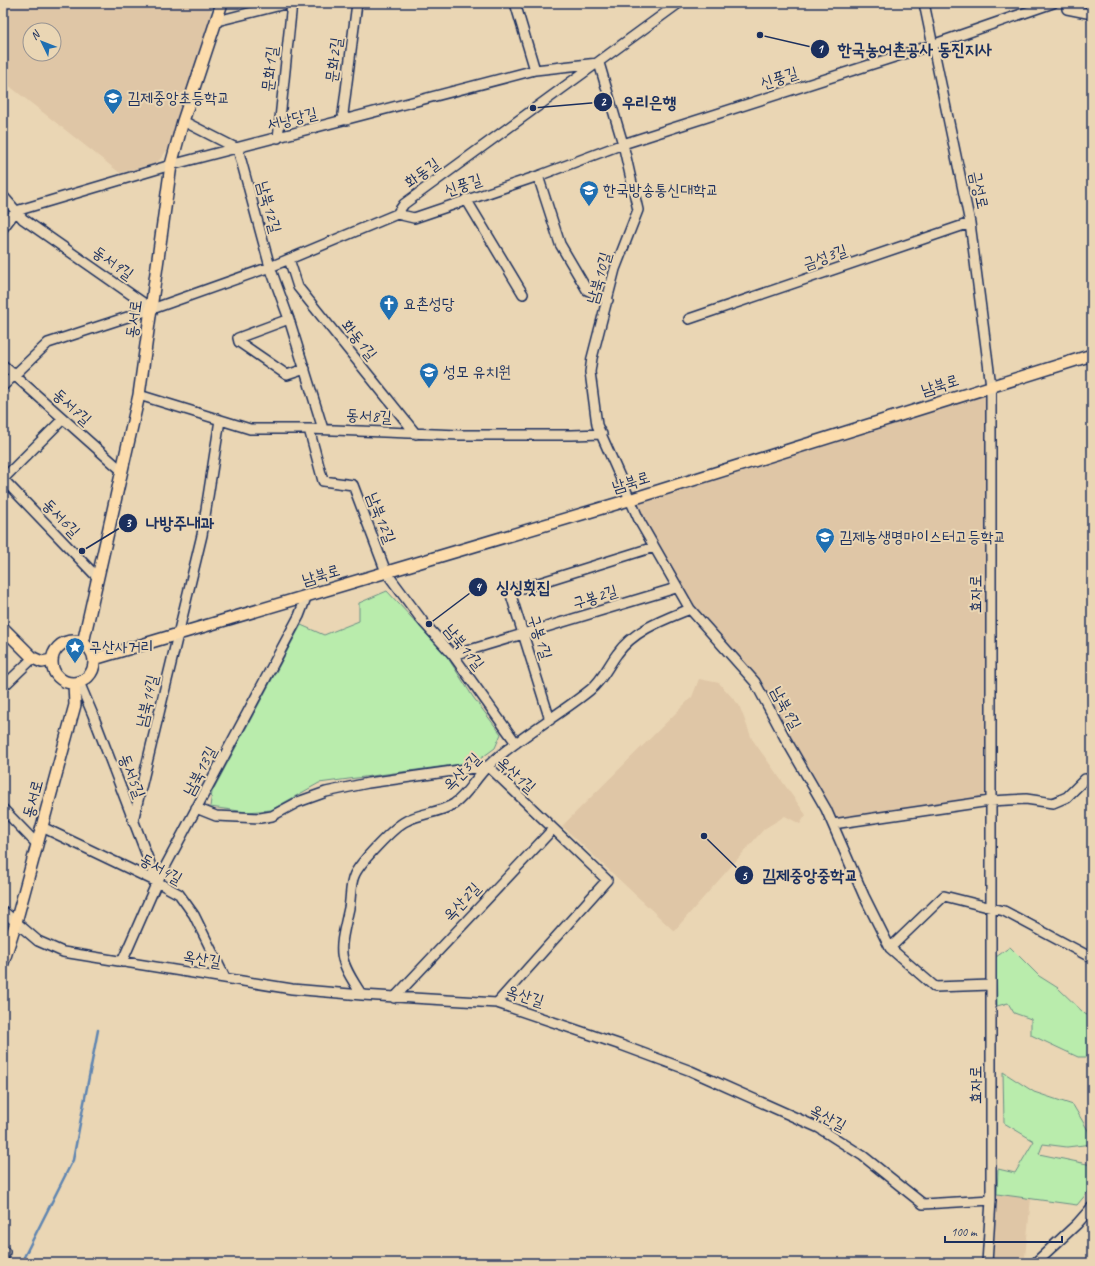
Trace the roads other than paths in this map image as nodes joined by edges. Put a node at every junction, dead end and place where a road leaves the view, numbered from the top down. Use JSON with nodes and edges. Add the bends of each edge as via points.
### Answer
{"nodes":[{"id":1,"x":289,"y":3,"type":"edge"},
{"id":2,"x":292,"y":3,"type":"edge"},
{"id":3,"x":357,"y":3,"type":"edge"},
{"id":4,"x":515,"y":3,"type":"edge"},
{"id":5,"x":679,"y":3,"type":"edge"},
{"id":6,"x":924,"y":3,"type":"edge"},
{"id":7,"x":1053,"y":3,"type":"edge"},
{"id":8,"x":220,"y":5,"type":"edge"},
{"id":9,"x":1067,"y":8,"type":"dead end"},
{"id":10,"x":1092,"y":14,"type":"edge"},
{"id":11,"x":217,"y":21,"type":"junction"},
{"id":12,"x":932,"y":45,"type":"junction"},
{"id":13,"x":599,"y":63,"type":"junction"},
{"id":14,"x":535,"y":70,"type":"junction"},
{"id":15,"x":347,"y":120,"type":"junction"},
{"id":16,"x":183,"y":121,"type":"junction"},
{"id":17,"x":278,"y":138,"type":"junction"},
{"id":18,"x":623,"y":144,"type":"junction"},
{"id":19,"x":238,"y":148,"type":"junction"},
{"id":20,"x":171,"y":165,"type":"junction"},
{"id":21,"x":538,"y":176,"type":"junction"},
{"id":22,"x":3,"y":196,"type":"edge"},
{"id":23,"x":466,"y":199,"type":"junction"},
{"id":24,"x":16,"y":211,"type":"junction"},
{"id":25,"x":397,"y":214,"type":"junction"},
{"id":26,"x":970,"y":223,"type":"junction"},
{"id":27,"x":3,"y":228,"type":"edge"},
{"id":28,"x":289,"y":259,"type":"junction"},
{"id":29,"x":270,"y":267,"type":"junction"},
{"id":30,"x":523,"y":294,"type":"dead end"},
{"id":31,"x":608,"y":300,"type":"junction"},
{"id":32,"x":152,"y":309,"type":"junction"},
{"id":33,"x":289,"y":319,"type":"junction"},
{"id":34,"x":690,"y":320,"type":"dead end"},
{"id":35,"x":1092,"y":355,"type":"edge"},
{"id":36,"x":3,"y":365,"type":"edge"},
{"id":37,"x":305,"y":369,"type":"junction"},
{"id":38,"x":14,"y":375,"type":"junction"},
{"id":39,"x":3,"y":386,"type":"edge"},
{"id":40,"x":991,"y":386,"type":"junction"},
{"id":41,"x":139,"y":395,"type":"junction"},
{"id":42,"x":62,"y":420,"type":"junction"},
{"id":43,"x":220,"y":420,"type":"junction"},
{"id":44,"x":309,"y":429,"type":"junction"},
{"id":45,"x":323,"y":429,"type":"junction"},
{"id":46,"x":416,"y":434,"type":"junction"},
{"id":47,"x":602,"y":434,"type":"junction"},
{"id":48,"x":121,"y":470,"type":"junction"},
{"id":49,"x":3,"y":479,"type":"edge"},
{"id":50,"x":629,"y":500,"type":"junction"},
{"id":51,"x":654,"y":547,"type":"junction"},
{"id":52,"x":386,"y":572,"type":"junction"},
{"id":53,"x":97,"y":577,"type":"junction"},
{"id":54,"x":676,"y":588,"type":"junction"},
{"id":55,"x":307,"y":595,"type":"junction"},
{"id":56,"x":690,"y":609,"type":"junction"},
{"id":57,"x":3,"y":628,"type":"edge"},
{"id":58,"x":523,"y":634,"type":"junction"},
{"id":59,"x":178,"y":635,"type":"junction"},
{"id":60,"x":83,"y":643,"type":"junction"},
{"id":61,"x":453,"y":655,"type":"junction"},
{"id":62,"x":33,"y":658,"type":"junction"},
{"id":63,"x":94,"y":659,"type":"junction"},
{"id":64,"x":52,"y":660,"type":"junction"},
{"id":65,"x":76,"y":682,"type":"junction"},
{"id":66,"x":3,"y":687,"type":"edge"},
{"id":67,"x":550,"y":720,"type":"junction"},
{"id":68,"x":516,"y":743,"type":"junction"},
{"id":69,"x":488,"y":766,"type":"junction"},
{"id":70,"x":1092,"y":780,"type":"edge"},
{"id":71,"x":990,"y":801,"type":"junction"},
{"id":72,"x":196,"y":808,"type":"junction"},
{"id":73,"x":3,"y":809,"type":"edge"},
{"id":74,"x":133,"y":821,"type":"junction"},
{"id":75,"x":833,"y":824,"type":"junction"},
{"id":76,"x":42,"y":827,"type":"junction"},
{"id":77,"x":553,"y":829,"type":"junction"},
{"id":78,"x":37,"y":844,"type":"junction"},
{"id":79,"x":157,"y":882,"type":"junction"},
{"id":80,"x":991,"y":906,"type":"junction"},
{"id":81,"x":3,"y":911,"type":"edge"},
{"id":82,"x":16,"y":922,"type":"junction"},
{"id":83,"x":890,"y":948,"type":"junction"},
{"id":84,"x":1092,"y":958,"type":"edge"},
{"id":85,"x":122,"y":962,"type":"junction"},
{"id":86,"x":3,"y":963,"type":"edge"},
{"id":87,"x":225,"y":978,"type":"junction"},
{"id":88,"x":991,"y":985,"type":"junction"},
{"id":89,"x":362,"y":996,"type":"junction"},
{"id":90,"x":394,"y":998,"type":"junction"},
{"id":91,"x":497,"y":1003,"type":"junction"},
{"id":92,"x":991,"y":1200,"type":"junction"},
{"id":93,"x":1092,"y":1207,"type":"edge"},
{"id":94,"x":1041,"y":1261,"type":"edge"},
{"id":95,"x":987,"y":1263,"type":"edge"}],
"edges":[{"from":1,"to":11,"type":"street"},
{"from":2,"to":17,"type":"street","name":"문화1길"},
{"from":3,"to":15,"type":"street","name":"문화2길","via":[[342,114]]},
{"from":4,"to":14,"type":"street"},
{"from":5,"to":13,"type":"street","name":"화동길"},
{"from":6,"to":12,"type":"street","name":"금성로"},
{"from":7,"to":12,"type":"street","name":"신풍길"},
{"from":8,"to":11,"type":"main road","name":"동서로"},
{"from":9,"to":10,"type":"street"},
{"from":11,"to":16,"type":"main road","name":"동서로"},
{"from":12,"to":18,"type":"street","name":"신풍길"},
{"from":12,"to":26,"type":"street","name":"금성로"},
{"from":13,"to":14,"type":"street","name":"서낭당길"},
{"from":13,"to":18,"type":"street","name":"남북10길"},
{"from":13,"to":25,"type":"street","name":"화동길","via":[[404,204]]},
{"from":14,"to":15,"type":"street","name":"서낭당길"},
{"from":15,"to":17,"type":"street","name":"서낭당길"},
{"from":16,"to":19,"type":"street"},
{"from":16,"to":20,"type":"main road","name":"동서로"},
{"from":17,"to":19,"type":"street","name":"서낭당길"},
{"from":18,"to":21,"type":"street","name":"신풍길"},
{"from":18,"to":31,"type":"street","name":"남북10길","via":[[638,210],[615,269]]},
{"from":19,"to":20,"type":"street","name":"서낭당길"},
{"from":19,"to":29,"type":"street","name":"남북12길"},
{"from":20,"to":24,"type":"street","name":"서낭당길"},
{"from":20,"to":32,"type":"main road","name":"동서로"},
{"from":21,"to":23,"type":"street","name":"신풍길"},
{"from":21,"to":31,"type":"street","via":[[560,244],[587,290]]},
{"from":22,"to":24,"type":"street","name":"동서9길"},
{"from":23,"to":25,"type":"street","name":"신풍길","via":[[414,218]]},
{"from":23,"to":30,"type":"street"},
{"from":24,"to":27,"type":"street"},
{"from":24,"to":32,"type":"street","name":"동서9길","via":[[23,219]]},
{"from":25,"to":28,"type":"street","name":"화동길"},
{"from":26,"to":34,"type":"street","name":"금성3길"},
{"from":26,"to":40,"type":"street","name":"금성로"},
{"from":28,"to":29,"type":"street","name":"화동길"},
{"from":28,"to":46,"type":"street","name":"화동1길","via":[[298,287]]},
{"from":29,"to":32,"type":"street","name":"화동길"},
{"from":29,"to":33,"type":"street","name":"남북12길"},
{"from":31,"to":47,"type":"street","name":"남북10길","via":[[590,372],[597,425]]},
{"from":32,"to":38,"type":"street","via":[[48,343]]},
{"from":32,"to":41,"type":"main road","name":"동서로"},
{"from":33,"to":37,"type":"street","name":"남북12길"},
{"from":33,"to":37,"type":"street","via":[[238,338],[239,342],[287,375]]},
{"from":35,"to":40,"type":"main road","name":"남북로"},
{"from":36,"to":38,"type":"street","name":"동서7길"},
{"from":37,"to":45,"type":"street","name":"남북12길"},
{"from":38,"to":39,"type":"street"},
{"from":38,"to":42,"type":"street","name":"동서7길"},
{"from":40,"to":50,"type":"main road","name":"남북로"},
{"from":40,"to":71,"type":"street","name":"효자로"},
{"from":41,"to":43,"type":"street","name":"동서8길"},
{"from":41,"to":48,"type":"main road","name":"동서로"},
{"from":42,"to":48,"type":"street","name":"동서7길"},
{"from":42,"to":49,"type":"street","name":"동서6길"},
{"from":43,"to":44,"type":"street","name":"동서8길","via":[[250,429]]},
{"from":43,"to":59,"type":"street","via":[[202,535]]},
{"from":44,"to":45,"type":"street","name":"동서8길"},
{"from":44,"to":52,"type":"street","name":"남북12길","via":[[323,481],[353,485]]},
{"from":45,"to":46,"type":"street","name":"동서8길"},
{"from":46,"to":47,"type":"street","name":"동서8길"},
{"from":47,"to":50,"type":"street","name":"남북10길"},
{"from":48,"to":53,"type":"main road","name":"동서로"},
{"from":49,"to":53,"type":"street","name":"동서6길"},
{"from":50,"to":51,"type":"street","name":"남북9길"},
{"from":50,"to":52,"type":"main road","name":"남북로"},
{"from":51,"to":54,"type":"street","name":"남북9길"},
{"from":51,"to":58,"type":"street","name":"구봉1길","via":[[510,592]]},
{"from":52,"to":55,"type":"main road","name":"남북로"},
{"from":52,"to":61,"type":"street","name":"남북11길","via":[[424,623]]},
{"from":53,"to":60,"type":"main road","name":"동서로"},
{"from":54,"to":56,"type":"street","name":"남북9길"},
{"from":54,"to":58,"type":"street","name":"구봉2길"},
{"from":55,"to":59,"type":"main road","name":"남북로"},
{"from":55,"to":72,"type":"street","name":"남북13길","via":[[299,616]]},
{"from":56,"to":67,"type":"street","name":"옥산3길","via":[[656,623],[631,638],[617,653],[592,689]]},
{"from":56,"to":75,"type":"street","name":"남북9길","via":[[755,682]]},
{"from":57,"to":62,"type":"main road"},
{"from":58,"to":61,"type":"street","name":"구봉2길"},
{"from":58,"to":67,"type":"street","name":"구봉1길"},
{"from":59,"to":63,"type":"main road","name":"남북로"},
{"from":59,"to":74,"type":"street","name":"남북14길"},
{"from":60,"to":63,"type":"main road","via":[[90,649]]},
{"from":60,"to":64,"type":"main road","via":[[63,643],[56,650]]},
{"from":61,"to":68,"type":"street","name":"남북11길"},
{"from":62,"to":64,"type":"main road","via":[[42,662]]},
{"from":62,"to":66,"type":"street"},
{"from":63,"to":65,"type":"main road","via":[[91,673]]},
{"from":64,"to":65,"type":"main road","via":[[56,674],[64,681]]},
{"from":65,"to":74,"type":"street","name":"동서5길","via":[[93,715]]},
{"from":65,"to":76,"type":"main road","name":"동서로","via":[[75,705]]},
{"from":67,"to":68,"type":"street","name":"옥산3길"},
{"from":68,"to":69,"type":"street","name":"옥산3길"},
{"from":69,"to":72,"type":"street","name":"옥산1길","via":[[368,783],[326,792],[298,802],[272,816],[260,818],[216,816]]},
{"from":69,"to":77,"type":"street","name":"옥산1길"},
{"from":69,"to":89,"type":"street","name":"옥산3길","via":[[453,804],[443,810],[405,821],[397,827],[354,876],[342,936],[341,956],[347,973]]},
{"from":70,"to":71,"type":"street","via":[[1085,779],[1067,797],[1053,802],[1026,799]]},
{"from":71,"to":75,"type":"street"},
{"from":71,"to":80,"type":"street","name":"효자로"},
{"from":72,"to":79,"type":"street","name":"남북13길"},
{"from":73,"to":78,"type":"street"},
{"from":74,"to":79,"type":"street","name":"동서5길"},
{"from":75,"to":83,"type":"street","name":"남북9길"},
{"from":76,"to":78,"type":"main road","name":"동서로"},
{"from":76,"to":79,"type":"street","name":"동서4길"},
{"from":77,"to":90,"type":"street","name":"옥산2길"},
{"from":77,"to":91,"type":"street","name":"옥산1길","via":[[606,880]]},
{"from":78,"to":82,"type":"main road","name":"동서로"},
{"from":79,"to":85,"type":"street","name":"남북13길"},
{"from":79,"to":87,"type":"street","name":"동서4길","via":[[179,894],[194,915]]},
{"from":80,"to":83,"type":"street","via":[[944,896]]},
{"from":80,"to":84,"type":"street"},
{"from":80,"to":88,"type":"street","name":"효자로"},
{"from":81,"to":82,"type":"street"},
{"from":82,"to":85,"type":"street","name":"옥산길","via":[[38,940],[63,952]]},
{"from":82,"to":86,"type":"main road","name":"동서로"},
{"from":83,"to":88,"type":"street","via":[[935,987]]},
{"from":85,"to":87,"type":"street","name":"옥산길"},
{"from":87,"to":89,"type":"street","name":"옥산길"},
{"from":88,"to":92,"type":"street","name":"효자로"},
{"from":89,"to":90,"type":"street","name":"옥산길"},
{"from":90,"to":91,"type":"street","name":"옥산길"},
{"from":91,"to":92,"type":"street","name":"옥산길","via":[[692,1072],[819,1128],[863,1156],[923,1204]]},
{"from":92,"to":95,"type":"street","name":"효자로"},
{"from":93,"to":94,"type":"street"}]}
